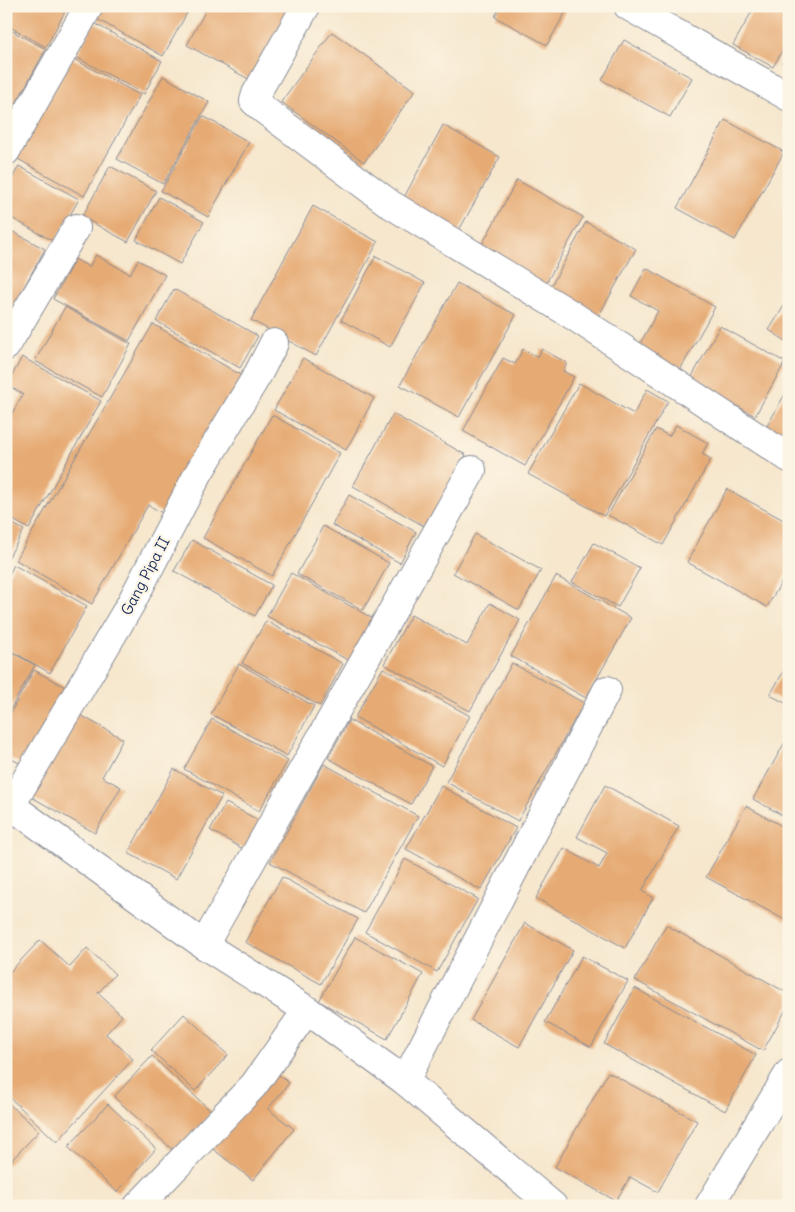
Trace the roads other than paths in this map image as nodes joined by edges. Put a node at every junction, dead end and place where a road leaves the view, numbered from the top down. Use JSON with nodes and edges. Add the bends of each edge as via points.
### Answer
{"nodes":[{"id":1,"x":89,"y":6,"type":"edge"},
{"id":2,"x":306,"y":6,"type":"edge"},
{"id":3,"x":628,"y":6,"type":"edge"},
{"id":4,"x":789,"y":97,"type":"edge"},
{"id":5,"x":6,"y":151,"type":"edge"},
{"id":6,"x":76,"y":228,"type":"dead end"},
{"id":7,"x":274,"y":343,"type":"dead end"},
{"id":8,"x":6,"y":346,"type":"edge"},
{"id":9,"x":789,"y":458,"type":"edge"},
{"id":10,"x":472,"y":470,"type":"dead end"},
{"id":11,"x":607,"y":690,"type":"dead end"},
{"id":12,"x":8,"y":804,"type":"edge"},
{"id":13,"x":204,"y":945,"type":"junction"},
{"id":14,"x":307,"y":1010,"type":"junction"},
{"id":15,"x":789,"y":1073,"type":"edge"},
{"id":16,"x":405,"y":1081,"type":"junction"},
{"id":17,"x":138,"y":1206,"type":"edge"},
{"id":18,"x":553,"y":1206,"type":"edge"},
{"id":19,"x":709,"y":1206,"type":"edge"}],
"edges":[{"from":1,"to":5,"type":"street"},
{"from":2,"to":9,"type":"street","via":[[254,101],[390,204],[569,313]]},
{"from":3,"to":4,"type":"street"},
{"from":6,"to":8,"type":"street"},
{"from":7,"to":12,"type":"street","name":"Gang Pipa II","via":[[198,474],[130,605]]},
{"from":10,"to":13,"type":"street"},
{"from":11,"to":16,"type":"street"},
{"from":12,"to":13,"type":"street"},
{"from":13,"to":14,"type":"street"},
{"from":14,"to":16,"type":"street"},
{"from":14,"to":17,"type":"street","via":[[254,1085]]},
{"from":15,"to":19,"type":"street"},
{"from":16,"to":18,"type":"street"}]}
